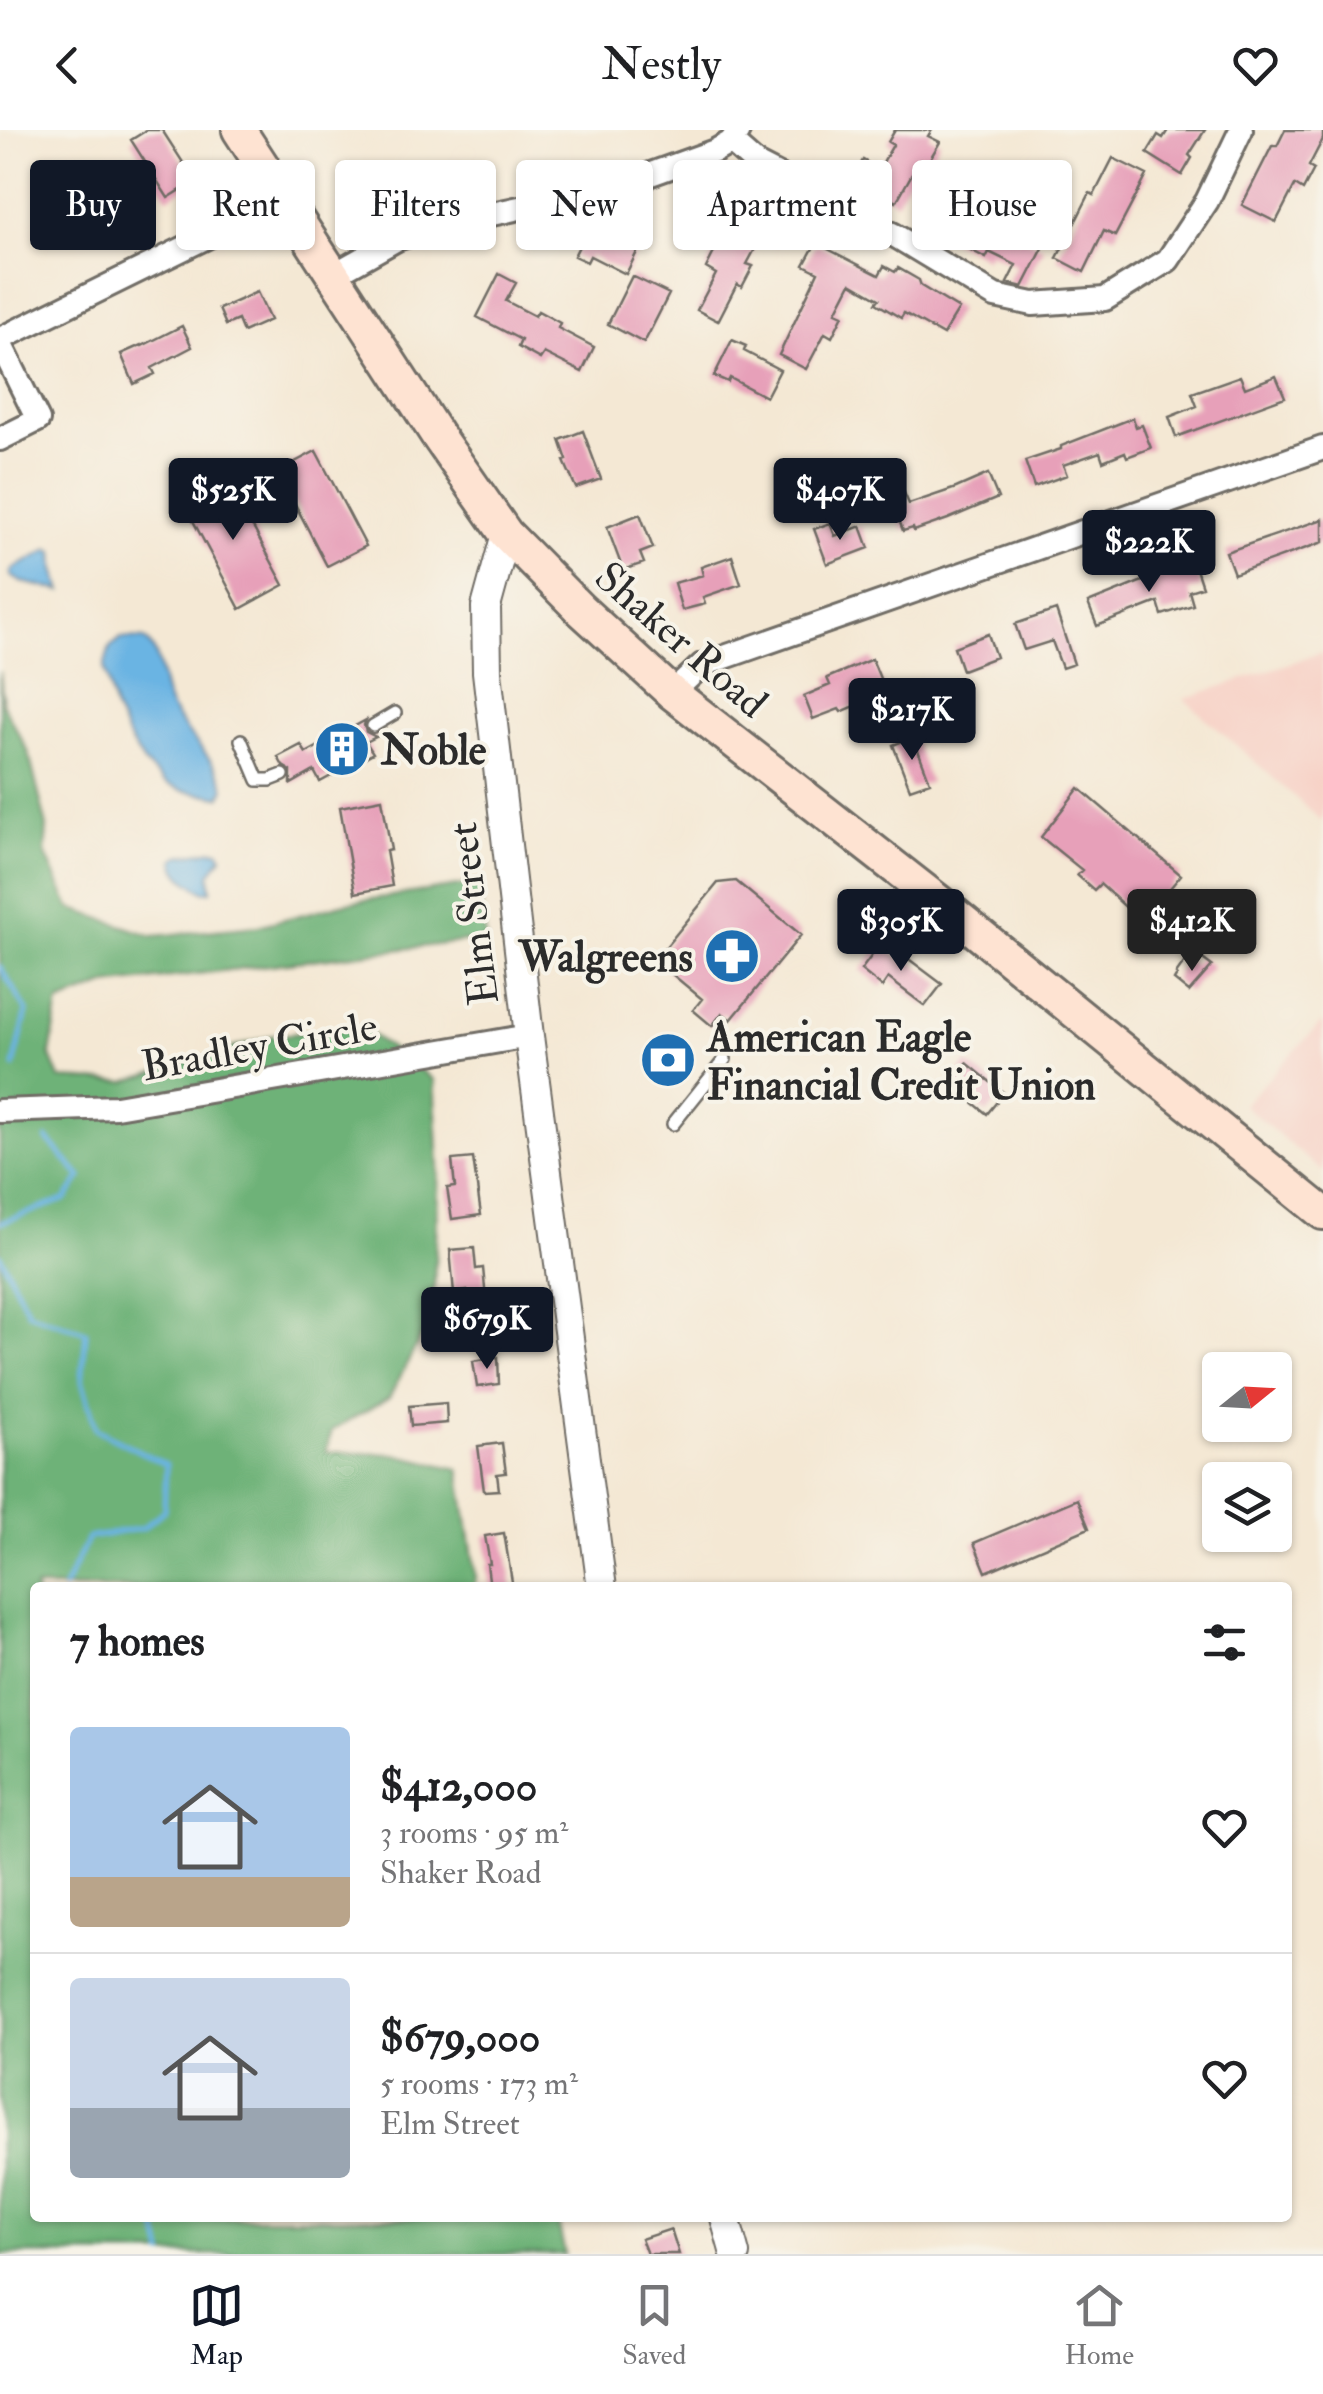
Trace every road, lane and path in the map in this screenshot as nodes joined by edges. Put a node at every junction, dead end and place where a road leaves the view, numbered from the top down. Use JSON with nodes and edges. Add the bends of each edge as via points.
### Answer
{"nodes":[{"id":1,"x":239,"y":130,"type":"edge"},
{"id":2,"x":1241,"y":130,"type":"edge"},
{"id":3,"x":735,"y":136,"type":"edge"},
{"id":4,"x":258,"y":160,"type":"edge"},
{"id":5,"x":315,"y":247,"type":"edge"},
{"id":6,"x":183,"y":250,"type":"edge"},
{"id":7,"x":333,"y":275,"type":"junction"},
{"id":8,"x":0,"y":341,"type":"edge"},
{"id":9,"x":0,"y":439,"type":"edge"},
{"id":10,"x":1323,"y":448,"type":"edge"},
{"id":11,"x":506,"y":534,"type":"junction"},
{"id":12,"x":672,"y":694,"type":"junction"},
{"id":13,"x":395,"y":713,"type":"dead end"},
{"id":14,"x":373,"y":726,"type":"dead end"},
{"id":15,"x":242,"y":740,"type":"dead end"},
{"id":16,"x":283,"y":775,"type":"dead end"},
{"id":17,"x":529,"y":1036,"type":"junction"},
{"id":18,"x":726,"y":1059,"type":"dead end"},
{"id":19,"x":0,"y":1110,"type":"edge"},
{"id":20,"x":674,"y":1124,"type":"dead end"},
{"id":21,"x":1323,"y":1213,"type":"edge"},
{"id":22,"x":601,"y":1582,"type":"edge"},
{"id":23,"x":726,"y":2222,"type":"edge"},
{"id":24,"x":734,"y":2254,"type":"edge"}],
"edges":[{"from":1,"to":4,"type":"main road"},
{"from":2,"to":3,"type":"street","via":[[1168,260],[1105,299],[1034,304],[995,296],[756,164]]},
{"from":3,"to":7,"type":"street","via":[[715,151],[608,189],[426,229]]},
{"from":5,"to":7,"type":"main road"},
{"from":6,"to":8,"type":"street"},
{"from":7,"to":11,"type":"main road"},
{"from":8,"to":9,"type":"street","via":[[38,420]]},
{"from":10,"to":12,"type":"street","via":[[702,665]]},
{"from":11,"to":12,"type":"main road","name":"Shaker Road"},
{"from":11,"to":17,"type":"street","name":"Elm Street","via":[[486,608],[487,672]]},
{"from":12,"to":21,"type":"main road","name":"Shaker Road"},
{"from":13,"to":14,"type":"lane"},
{"from":15,"to":16,"type":"lane","via":[[258,780]]},
{"from":17,"to":19,"type":"street","name":"Bradley Circle","via":[[116,1108]]},
{"from":17,"to":22,"type":"street","name":"Elm Street"},
{"from":18,"to":20,"type":"lane"},
{"from":23,"to":24,"type":"street"}]}
